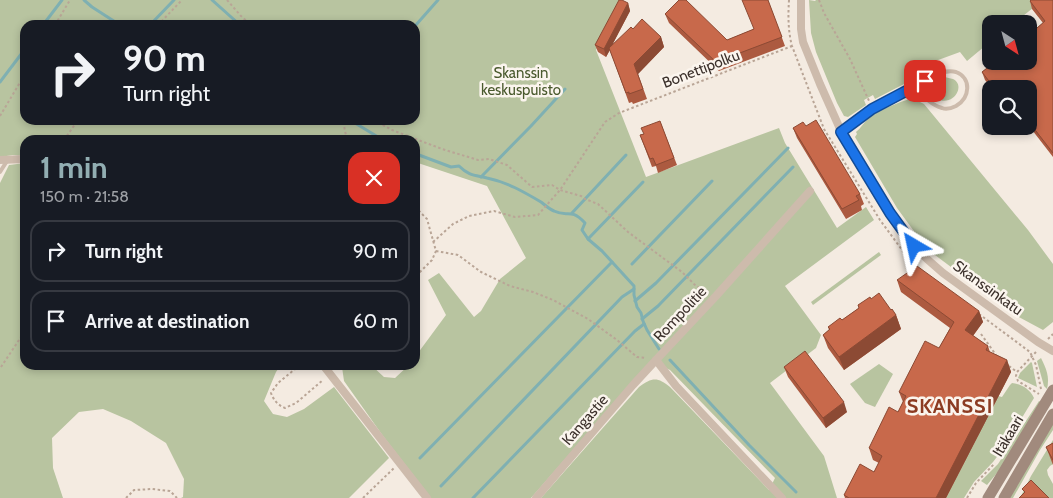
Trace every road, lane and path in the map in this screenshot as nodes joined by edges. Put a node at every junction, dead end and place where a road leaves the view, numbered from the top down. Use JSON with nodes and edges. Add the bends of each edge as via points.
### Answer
{"nodes":[{"id":1,"x":70,"y":0,"type":"edge"},
{"id":2,"x":182,"y":0,"type":"edge"},
{"id":3,"x":227,"y":0,"type":"edge"},
{"id":4,"x":802,"y":0,"type":"edge"},
{"id":5,"x":819,"y":0,"type":"edge"},
{"id":6,"x":58,"y":20,"type":"edge"},
{"id":7,"x":163,"y":20,"type":"edge"},
{"id":8,"x":245,"y":20,"type":"edge"},
{"id":9,"x":792,"y":46,"type":"dead end"},
{"id":10,"x":20,"y":82,"type":"edge"},
{"id":11,"x":914,"y":87,"type":"junction"},
{"id":12,"x":872,"y":109,"type":"junction"},
{"id":13,"x":0,"y":116,"type":"edge"},
{"id":14,"x":383,"y":125,"type":"edge"},
{"id":15,"x":841,"y":132,"type":"junction"},
{"id":16,"x":405,"y":135,"type":"edge"},
{"id":17,"x":420,"y":141,"type":"edge"},
{"id":18,"x":20,"y":159,"type":"edge"},
{"id":19,"x":4,"y":160,"type":"edge"},
{"id":20,"x":0,"y":172,"type":"edge"},
{"id":21,"x":560,"y":190,"type":"junction"},
{"id":22,"x":810,"y":191,"type":"dead end"},
{"id":23,"x":420,"y":212,"type":"edge"},
{"id":24,"x":433,"y":242,"type":"junction"},
{"id":25,"x":436,"y":251,"type":"junction"},
{"id":26,"x":420,"y":271,"type":"edge"},
{"id":27,"x":716,"y":296,"type":"junction"},
{"id":28,"x":981,"y":334,"type":"dead end"},
{"id":29,"x":20,"y":338,"type":"edge"},
{"id":30,"x":1053,"y":351,"type":"edge"},
{"id":31,"x":1033,"y":356,"type":"dead end"},
{"id":32,"x":656,"y":360,"type":"junction"},
{"id":33,"x":1001,"y":360,"type":"edge"},
{"id":34,"x":1006,"y":364,"type":"edge"},
{"id":35,"x":0,"y":367,"type":"edge"},
{"id":36,"x":294,"y":370,"type":"edge"},
{"id":37,"x":327,"y":370,"type":"edge"},
{"id":38,"x":1017,"y":372,"type":"junction"},
{"id":39,"x":331,"y":374,"type":"junction"},
{"id":40,"x":1041,"y":390,"type":"dead end"},
{"id":41,"x":1053,"y":390,"type":"edge"},
{"id":42,"x":1039,"y":394,"type":"junction"},
{"id":43,"x":1036,"y":400,"type":"dead end"},
{"id":44,"x":1053,"y":414,"type":"edge"},
{"id":45,"x":996,"y":462,"type":"dead end"},
{"id":46,"x":400,"y":463,"type":"junction"},
{"id":47,"x":126,"y":498,"type":"edge"},
{"id":48,"x":177,"y":498,"type":"edge"},
{"id":49,"x":363,"y":498,"type":"edge"},
{"id":50,"x":427,"y":498,"type":"edge"},
{"id":51,"x":536,"y":498,"type":"edge"},
{"id":52,"x":782,"y":498,"type":"edge"},
{"id":53,"x":967,"y":498,"type":"edge"},
{"id":54,"x":988,"y":498,"type":"edge"},
{"id":55,"x":1004,"y":498,"type":"edge"}],
"edges":[{"from":1,"to":6,"type":"path"},
{"from":2,"to":7,"type":"path"},
{"from":3,"to":8,"type":"path"},
{"from":4,"to":15,"type":"street","name":"Skanssinkatu","via":[[803,42]]},
{"from":5,"to":12,"type":"path"},
{"from":9,"to":21,"type":"path","name":"Bonettipolku","via":[[619,113],[605,122]]},
{"from":10,"to":13,"type":"path"},
{"from":11,"to":11,"type":"lane","via":[[945,71],[961,76],[968,91],[959,104],[943,109]]},
{"from":11,"to":12,"type":"lane"},
{"from":12,"to":15,"type":"lane"},
{"from":14,"to":16,"type":"path"},
{"from":15,"to":30,"type":"street","name":"Skanssinkatu","via":[[914,246],[943,273]]},
{"from":17,"to":21,"type":"path","via":[[478,160],[489,159],[507,165],[532,187],[552,185]]},
{"from":18,"to":19,"type":"street"},
{"from":19,"to":20,"type":"lane"},
{"from":21,"to":24,"type":"path","name":"Bonettipolku","via":[[538,216],[515,217],[494,211],[469,216],[453,224]]},
{"from":21,"to":27,"type":"path","via":[[598,204],[696,286]]},
{"from":22,"to":27,"type":"street","name":"Rompolitie"},
{"from":23,"to":24,"type":"path","via":[[427,219]]},
{"from":24,"to":25,"type":"path"},
{"from":25,"to":26,"type":"path"},
{"from":25,"to":32,"type":"path","via":[[458,255],[480,272],[553,300],[588,320],[637,357]]},
{"from":27,"to":32,"type":"street","name":"Rompolitie"},
{"from":28,"to":33,"type":"path"},
{"from":29,"to":35,"type":"path"},
{"from":31,"to":38,"type":"path"},
{"from":32,"to":51,"type":"street","name":"Kangastie"},
{"from":32,"to":52,"type":"street","name":"Rompolitie","via":[[676,386]]},
{"from":34,"to":38,"type":"path"},
{"from":36,"to":39,"type":"path","via":[[278,382],[272,393],[273,399],[285,408],[296,403]]},
{"from":37,"to":39,"type":"street"},
{"from":38,"to":42,"type":"path","via":[[1018,381]]},
{"from":39,"to":46,"type":"street"},
{"from":40,"to":42,"type":"path"},
{"from":41,"to":54,"type":"street","name":"Itäkaari"},
{"from":42,"to":43,"type":"path"},
{"from":44,"to":55,"type":"street","name":"Itäkaari"},
{"from":45,"to":53,"type":"path"},
{"from":46,"to":49,"type":"path"},
{"from":46,"to":50,"type":"street"},
{"from":47,"to":48,"type":"path","via":[[134,490],[152,489],[170,491]]}]}
